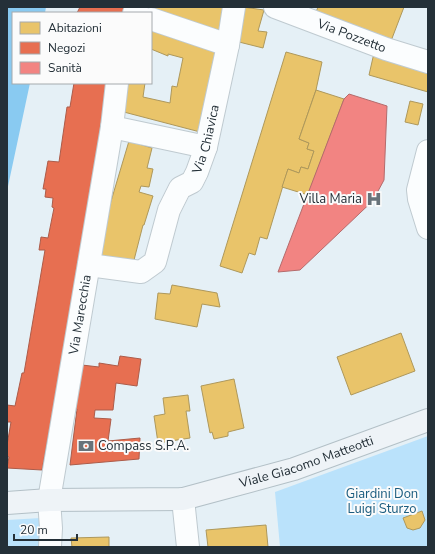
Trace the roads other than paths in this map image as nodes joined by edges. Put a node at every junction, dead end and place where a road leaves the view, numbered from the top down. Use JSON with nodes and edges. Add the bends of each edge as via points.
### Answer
{"nodes":[{"id":1,"x":234,"y":7,"type":"edge"},
{"id":2,"x":275,"y":7,"type":"edge"},
{"id":3,"x":310,"y":13,"type":"edge"},
{"id":4,"x":152,"y":19,"type":"edge"},
{"id":5,"x":228,"y":44,"type":"junction"},
{"id":6,"x":428,"y":62,"type":"edge"},
{"id":7,"x":117,"y":84,"type":"edge"},
{"id":8,"x":112,"y":127,"type":"junction"},
{"id":9,"x":206,"y":147,"type":"junction"},
{"id":10,"x":428,"y":151,"type":"edge"},
{"id":11,"x":428,"y":228,"type":"edge"},
{"id":12,"x":89,"y":265,"type":"junction"},
{"id":13,"x":428,"y":420,"type":"edge"},
{"id":14,"x":183,"y":499,"type":"junction"},
{"id":15,"x":49,"y":500,"type":"junction"},
{"id":16,"x":7,"y":503,"type":"edge"},
{"id":17,"x":50,"y":547,"type":"edge"},
{"id":18,"x":188,"y":547,"type":"edge"}],
"edges":[{"from":1,"to":5,"type":"street","name":"Via Chiavica"},
{"from":2,"to":3,"type":"street","name":"Via Pozzetto"},
{"from":3,"to":6,"type":"street","name":"Via Pozzetto","via":[[386,49]]},
{"from":4,"to":5,"type":"street"},
{"from":5,"to":9,"type":"street","name":"Via Chiavica"},
{"from":7,"to":8,"type":"street","name":"Via Marecchia"},
{"from":8,"to":9,"type":"street"},
{"from":8,"to":12,"type":"street","name":"Via Marecchia"},
{"from":9,"to":12,"type":"street","name":"Via Chiavica","via":[[198,172],[192,182],[180,188],[169,210],[155,262],[140,272]]},
{"from":10,"to":11,"type":"street","via":[[418,190],[418,199]]},
{"from":12,"to":15,"type":"street","name":"Via Marecchia"},
{"from":13,"to":14,"type":"main road","name":"Viale Giacomo Matteotti","via":[[294,469]]},
{"from":14,"to":15,"type":"main road","name":"Viale Giacomo Matteotti"},
{"from":14,"to":18,"type":"street"},
{"from":15,"to":16,"type":"main road","name":"Viale Giacomo Matteotti"},
{"from":15,"to":17,"type":"street","name":"Via Marecchia"}]}
